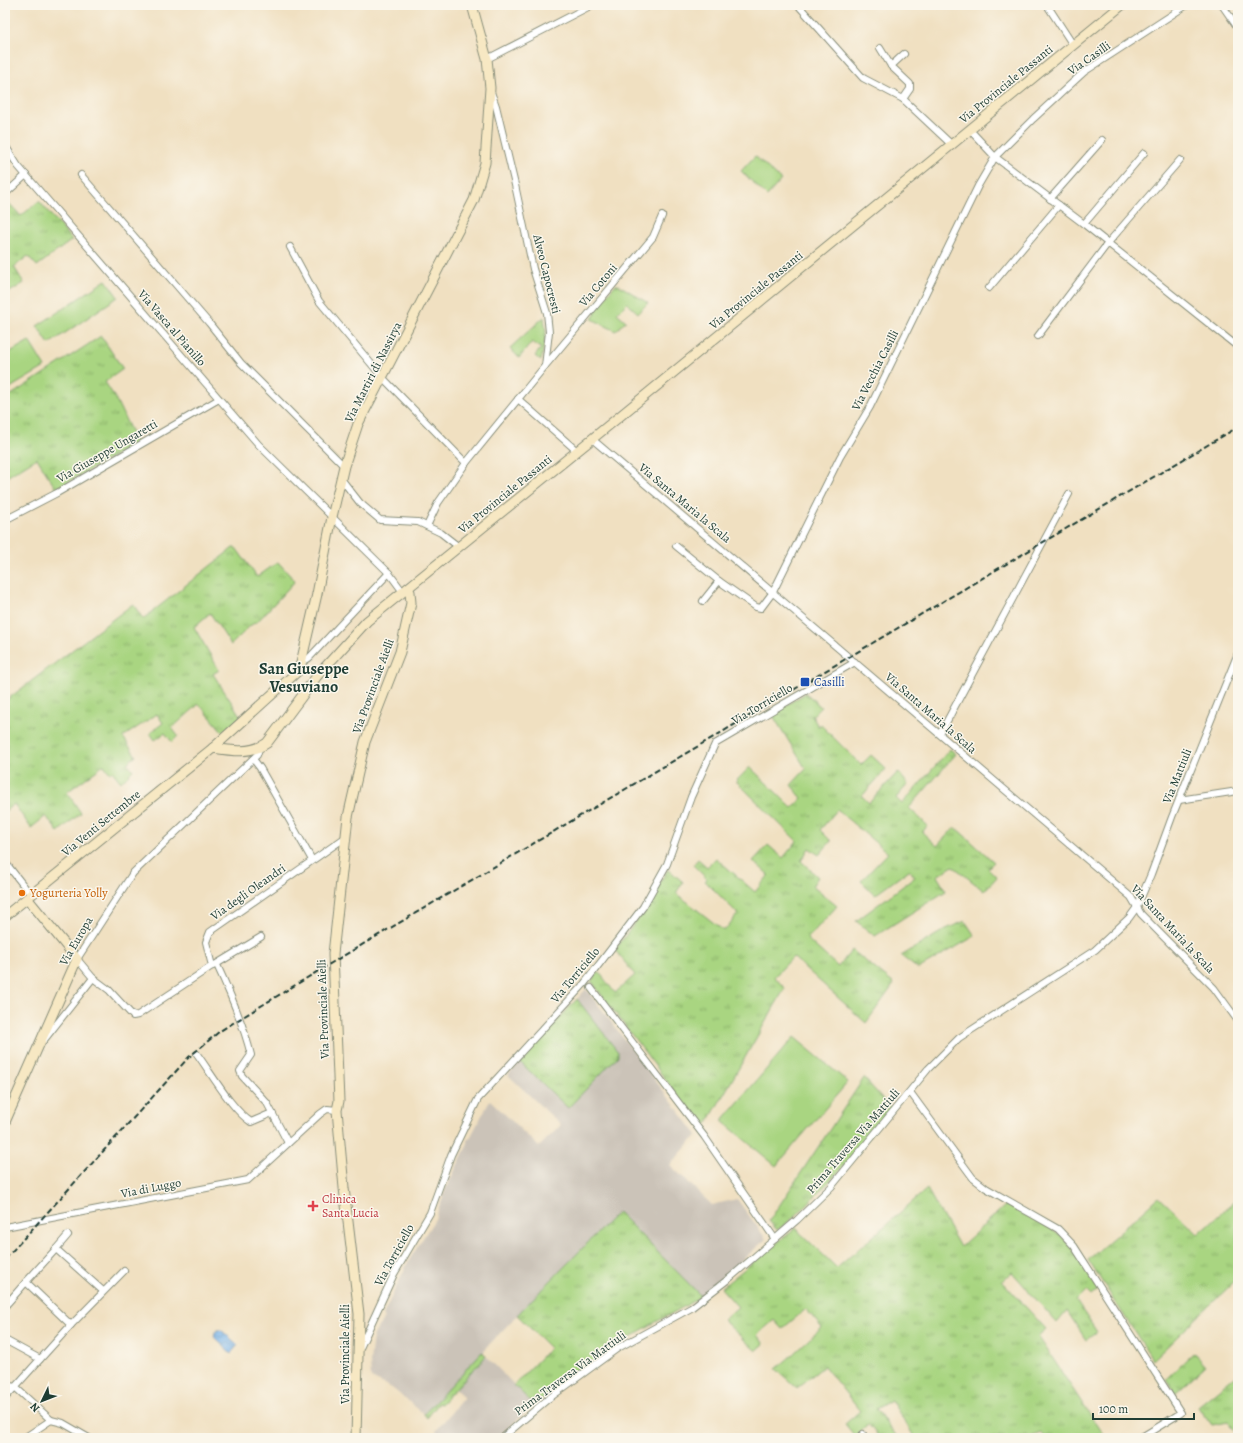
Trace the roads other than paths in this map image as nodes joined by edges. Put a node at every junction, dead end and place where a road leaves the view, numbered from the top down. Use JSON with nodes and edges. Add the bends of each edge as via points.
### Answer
{"nodes":[{"id":1,"x":472,"y":5,"type":"edge"},
{"id":2,"x":592,"y":5,"type":"edge"},
{"id":3,"x":798,"y":5,"type":"edge"},
{"id":4,"x":1047,"y":5,"type":"edge"},
{"id":5,"x":1122,"y":5,"type":"edge"},
{"id":6,"x":1187,"y":5,"type":"edge"},
{"id":7,"x":1222,"y":5,"type":"edge"},
{"id":8,"x":1238,"y":28,"type":"edge"},
{"id":9,"x":1073,"y":45,"type":"junction"},
{"id":10,"x":880,"y":48,"type":"dead end"},
{"id":11,"x":904,"y":54,"type":"dead end"},
{"id":12,"x":487,"y":59,"type":"junction"},
{"id":13,"x":891,"y":66,"type":"junction"},
{"id":14,"x":490,"y":88,"type":"junction"},
{"id":15,"x":903,"y":99,"type":"junction"},
{"id":16,"x":970,"y":130,"type":"junction"},
{"id":17,"x":1102,"y":140,"type":"dead end"},
{"id":18,"x":952,"y":145,"type":"junction"},
{"id":19,"x":5,"y":146,"type":"edge"},
{"id":20,"x":1144,"y":153,"type":"dead end"},
{"id":21,"x":995,"y":157,"type":"junction"},
{"id":22,"x":1180,"y":160,"type":"dead end"},
{"id":23,"x":26,"y":175,"type":"junction"},
{"id":24,"x":81,"y":175,"type":"dead end"},
{"id":25,"x":5,"y":194,"type":"edge"},
{"id":26,"x":1050,"y":199,"type":"junction"},
{"id":27,"x":1059,"y":205,"type":"junction"},
{"id":28,"x":662,"y":216,"type":"dead end"},
{"id":29,"x":1084,"y":224,"type":"junction"},
{"id":30,"x":1108,"y":243,"type":"junction"},
{"id":31,"x":290,"y":247,"type":"dead end"},
{"id":32,"x":989,"y":288,"type":"dead end"},
{"id":33,"x":1038,"y":336,"type":"dead end"},
{"id":34,"x":1238,"y":347,"type":"edge"},
{"id":35,"x":545,"y":366,"type":"junction"},
{"id":36,"x":383,"y":378,"type":"junction"},
{"id":37,"x":219,"y":399,"type":"junction"},
{"id":38,"x":518,"y":400,"type":"junction"},
{"id":39,"x":592,"y":439,"type":"junction"},
{"id":40,"x":577,"y":451,"type":"junction"},
{"id":41,"x":466,"y":463,"type":"junction"},
{"id":42,"x":344,"y":466,"type":"junction"},
{"id":43,"x":342,"y":480,"type":"junction"},
{"id":44,"x":1070,"y":494,"type":"dead end"},
{"id":45,"x":332,"y":517,"type":"junction"},
{"id":46,"x":5,"y":520,"type":"edge"},
{"id":47,"x":427,"y":526,"type":"junction"},
{"id":48,"x":676,"y":546,"type":"dead end"},
{"id":49,"x":459,"y":547,"type":"junction"},
{"id":50,"x":389,"y":573,"type":"junction"},
{"id":51,"x":719,"y":581,"type":"junction"},
{"id":52,"x":405,"y":590,"type":"junction"},
{"id":53,"x":773,"y":592,"type":"junction"},
{"id":54,"x":703,"y":601,"type":"dead end"},
{"id":55,"x":1238,"y":653,"type":"edge"},
{"id":56,"x":855,"y":662,"type":"junction"},
{"id":57,"x":301,"y":663,"type":"junction"},
{"id":58,"x":940,"y":734,"type":"junction"},
{"id":59,"x":213,"y":748,"type":"junction"},
{"id":60,"x":259,"y":749,"type":"junction"},
{"id":61,"x":252,"y":759,"type":"junction"},
{"id":62,"x":1238,"y":790,"type":"edge"},
{"id":63,"x":1178,"y":800,"type":"junction"},
{"id":64,"x":346,"y":837,"type":"junction"},
{"id":65,"x":312,"y":860,"type":"junction"},
{"id":66,"x":5,"y":862,"type":"edge"},
{"id":67,"x":29,"y":897,"type":"junction"},
{"id":68,"x":1137,"y":907,"type":"junction"},
{"id":69,"x":5,"y":916,"type":"edge"},
{"id":70,"x":261,"y":937,"type":"dead end"},
{"id":71,"x":77,"y":959,"type":"junction"},
{"id":72,"x":214,"y":966,"type":"junction"},
{"id":73,"x":93,"y":978,"type":"junction"},
{"id":74,"x":591,"y":988,"type":"dead end"},
{"id":75,"x":1238,"y":1021,"type":"edge"},
{"id":76,"x":38,"y":1047,"type":"junction"},
{"id":77,"x":197,"y":1054,"type":"dead end"},
{"id":78,"x":910,"y":1092,"type":"junction"},
{"id":79,"x":337,"y":1110,"type":"junction"},
{"id":80,"x":272,"y":1113,"type":"junction"},
{"id":81,"x":5,"y":1122,"type":"edge"},
{"id":82,"x":288,"y":1143,"type":"junction"},
{"id":83,"x":5,"y":1227,"type":"edge"},
{"id":84,"x":68,"y":1235,"type":"dead end"},
{"id":85,"x":775,"y":1239,"type":"junction"},
{"id":86,"x":56,"y":1249,"type":"junction"},
{"id":87,"x":124,"y":1271,"type":"dead end"},
{"id":88,"x":26,"y":1282,"type":"junction"},
{"id":89,"x":103,"y":1291,"type":"junction"},
{"id":90,"x":5,"y":1306,"type":"edge"},
{"id":91,"x":71,"y":1325,"type":"junction"},
{"id":92,"x":5,"y":1340,"type":"edge"},
{"id":93,"x":358,"y":1351,"type":"junction"},
{"id":94,"x":40,"y":1359,"type":"junction"},
{"id":95,"x":5,"y":1385,"type":"edge"},
{"id":96,"x":15,"y":1387,"type":"junction"},
{"id":97,"x":5,"y":1398,"type":"edge"},
{"id":98,"x":51,"y":1420,"type":"junction"},
{"id":99,"x":24,"y":1438,"type":"edge"},
{"id":100,"x":89,"y":1438,"type":"edge"},
{"id":101,"x":356,"y":1438,"type":"edge"},
{"id":102,"x":502,"y":1438,"type":"edge"},
{"id":103,"x":1140,"y":1438,"type":"edge"}],
"edges":[{"from":1,"to":12,"type":"main road","name":"Via Martiri di Nassirya"},
{"from":2,"to":12,"type":"street"},
{"from":3,"to":15,"type":"street","via":[[863,78]]},
{"from":4,"to":9,"type":"street"},
{"from":5,"to":9,"type":"main road","name":"Via Provinciale Passanti"},
{"from":6,"to":21,"type":"street","name":"Via Casilli","via":[[1084,72]]},
{"from":7,"to":8,"type":"street"},
{"from":9,"to":16,"type":"main road","name":"Via Provinciale Passanti"},
{"from":10,"to":13,"type":"street"},
{"from":11,"to":13,"type":"street"},
{"from":12,"to":14,"type":"main road","name":"Via Martiri di Nassirya"},
{"from":13,"to":15,"type":"street","via":[[910,84],[910,89]]},
{"from":14,"to":35,"type":"street","name":"Alveo Capocresti","via":[[533,269],[547,313],[549,332]]},
{"from":14,"to":36,"type":"main road","name":"Via Martiri di Nassirya","via":[[485,163],[474,200]]},
{"from":15,"to":18,"type":"street"},
{"from":16,"to":18,"type":"main road","name":"Via Provinciale Passanti"},
{"from":16,"to":21,"type":"street"},
{"from":17,"to":26,"type":"street"},
{"from":18,"to":39,"type":"main road","name":"Via Provinciale Passanti"},
{"from":19,"to":23,"type":"street","name":"Via Vasca al Pianillo"},
{"from":20,"to":29,"type":"street"},
{"from":21,"to":26,"type":"street"},
{"from":21,"to":53,"type":"street","name":"Via Vecchia Casilli","via":[[978,186],[870,407],[840,457]]},
{"from":22,"to":30,"type":"street"},
{"from":23,"to":25,"type":"street"},
{"from":23,"to":37,"type":"street","name":"Via Vasca al Pianillo"},
{"from":24,"to":42,"type":"street","via":[[241,363]]},
{"from":26,"to":27,"type":"street"},
{"from":27,"to":29,"type":"street"},
{"from":27,"to":32,"type":"street"},
{"from":28,"to":35,"type":"street","name":"Via Cotoni","via":[[653,237]]},
{"from":29,"to":30,"type":"street"},
{"from":30,"to":33,"type":"street"},
{"from":30,"to":34,"type":"street"},
{"from":31,"to":36,"type":"street","via":[[319,301]]},
{"from":35,"to":38,"type":"street"},
{"from":36,"to":41,"type":"street"},
{"from":36,"to":42,"type":"main road","name":"Via Martiri di Nassirya","via":[[358,424]]},
{"from":37,"to":45,"type":"street","name":"Via Vasca al Pianillo","via":[[259,446]]},
{"from":37,"to":46,"type":"street","name":"Via Giuseppe Ungaretti","via":[[57,493]]},
{"from":38,"to":40,"type":"street"},
{"from":38,"to":41,"type":"street"},
{"from":39,"to":40,"type":"main road","name":"Via Provinciale Passanti"},
{"from":39,"to":53,"type":"street","name":"Via Santa Maria la Scala"},
{"from":40,"to":49,"type":"main road","name":"Via Provinciale Passanti"},
{"from":41,"to":47,"type":"street","via":[[438,503]]},
{"from":42,"to":43,"type":"main road","name":"Via Martiri di Nassirya"},
{"from":43,"to":45,"type":"main road","name":"Via Martiri di Nassirya"},
{"from":43,"to":47,"type":"street","via":[[360,503],[380,520],[412,520]]},
{"from":44,"to":58,"type":"street"},
{"from":45,"to":50,"type":"street","name":"Via Vasca al Pianillo"},
{"from":45,"to":57,"type":"main road","name":"Via Martiri di Nassirya"},
{"from":47,"to":49,"type":"street"},
{"from":48,"to":51,"type":"street"},
{"from":49,"to":52,"type":"main road","name":"Via Provinciale Passanti"},
{"from":50,"to":52,"type":"street","name":"Via Vasca al Pianillo"},
{"from":50,"to":57,"type":"street","via":[[309,658]]},
{"from":51,"to":53,"type":"street","name":"Via Vecchia Casilli","via":[[756,607],[764,606]]},
{"from":51,"to":54,"type":"street"},
{"from":52,"to":60,"type":"main road","name":"Via Provinciale Passanti","via":[[349,638],[317,676],[281,726]]},
{"from":52,"to":64,"type":"main road","name":"Via Provinciale Aielli","via":[[410,592],[411,603],[400,652],[365,742],[348,816]]},
{"from":53,"to":56,"type":"street","name":"Via Santa Maria la Scala"},
{"from":55,"to":63,"type":"street","name":"Via Mattiuli"},
{"from":56,"to":58,"type":"street","name":"Via Santa Maria la Scala"},
{"from":56,"to":93,"type":"street","name":"Via Torriciello","via":[[715,744],[691,797],[666,864],[642,907],[584,984],[478,1099],[451,1155],[430,1213],[394,1274]]},
{"from":57,"to":59,"type":"main road","name":"Via Martiri di Nassirya","via":[[295,675]]},
{"from":58,"to":68,"type":"street","name":"Via Santa Maria la Scala","via":[[1131,898]]},
{"from":59,"to":60,"type":"main road","via":[[232,751]]},
{"from":59,"to":67,"type":"main road","name":"Via Venti Settembre"},
{"from":60,"to":61,"type":"street","name":"Via Europa"},
{"from":61,"to":65,"type":"street","via":[[260,768]]},
{"from":61,"to":71,"type":"street","name":"Via Europa","via":[[133,873]]},
{"from":62,"to":63,"type":"street"},
{"from":63,"to":68,"type":"street","name":"Via Mattiuli"},
{"from":64,"to":65,"type":"street","name":"Via degli Oleandri"},
{"from":64,"to":79,"type":"main road","name":"Via Provinciale Aielli","via":[[333,954],[339,1101]]},
{"from":65,"to":72,"type":"street","name":"Via degli Oleandri","via":[[210,932],[206,942]]},
{"from":66,"to":67,"type":"street"},
{"from":67,"to":69,"type":"main road","name":"Via Venti Settembre"},
{"from":67,"to":71,"type":"main road"},
{"from":68,"to":75,"type":"street","name":"Via Santa Maria la Scala","via":[[1214,988]]},
{"from":68,"to":78,"type":"street","name":"Prima Traversa Via Mattiuli","via":[[1095,950],[959,1038],[928,1069]]},
{"from":70,"to":72,"type":"street"},
{"from":71,"to":73,"type":"street"},
{"from":71,"to":76,"type":"main road","name":"Via Europa"},
{"from":72,"to":73,"type":"street","via":[[133,1016],[110,990]]},
{"from":72,"to":80,"type":"street","via":[[236,1005],[251,1055],[240,1072],[267,1103]]},
{"from":73,"to":76,"type":"street"},
{"from":74,"to":85,"type":"street","name":"Via Torriciello","via":[[704,1136]]},
{"from":76,"to":81,"type":"main road","name":"Via Europa"},
{"from":77,"to":80,"type":"street","via":[[248,1120],[251,1122]]},
{"from":78,"to":85,"type":"street","name":"Prima Traversa Via Mattiuli","via":[[830,1187]]},
{"from":78,"to":103,"type":"street","via":[[973,1178],[986,1188],[1058,1228],[1074,1246],[1181,1413]]},
{"from":79,"to":82,"type":"street","name":"Via di Luggo","via":[[324,1111]]},
{"from":79,"to":93,"type":"main road","name":"Via Provinciale Aielli","via":[[359,1314]]},
{"from":80,"to":82,"type":"street"},
{"from":82,"to":83,"type":"street","name":"Via di Luggo","via":[[248,1180]]},
{"from":84,"to":86,"type":"street"},
{"from":85,"to":102,"type":"street","name":"Prima Traversa Via Mattiuli","via":[[699,1302],[618,1348],[548,1399]]},
{"from":86,"to":88,"type":"street"},
{"from":86,"to":89,"type":"street"},
{"from":87,"to":89,"type":"street"},
{"from":88,"to":90,"type":"street"},
{"from":88,"to":91,"type":"street"},
{"from":89,"to":91,"type":"street"},
{"from":91,"to":94,"type":"street"},
{"from":92,"to":94,"type":"street"},
{"from":93,"to":101,"type":"main road","name":"Via Provinciale Aielli"},
{"from":94,"to":96,"type":"street"},
{"from":95,"to":96,"type":"street"},
{"from":96,"to":97,"type":"street"},
{"from":96,"to":98,"type":"street"},
{"from":98,"to":99,"type":"street"},
{"from":98,"to":100,"type":"street"}]}
